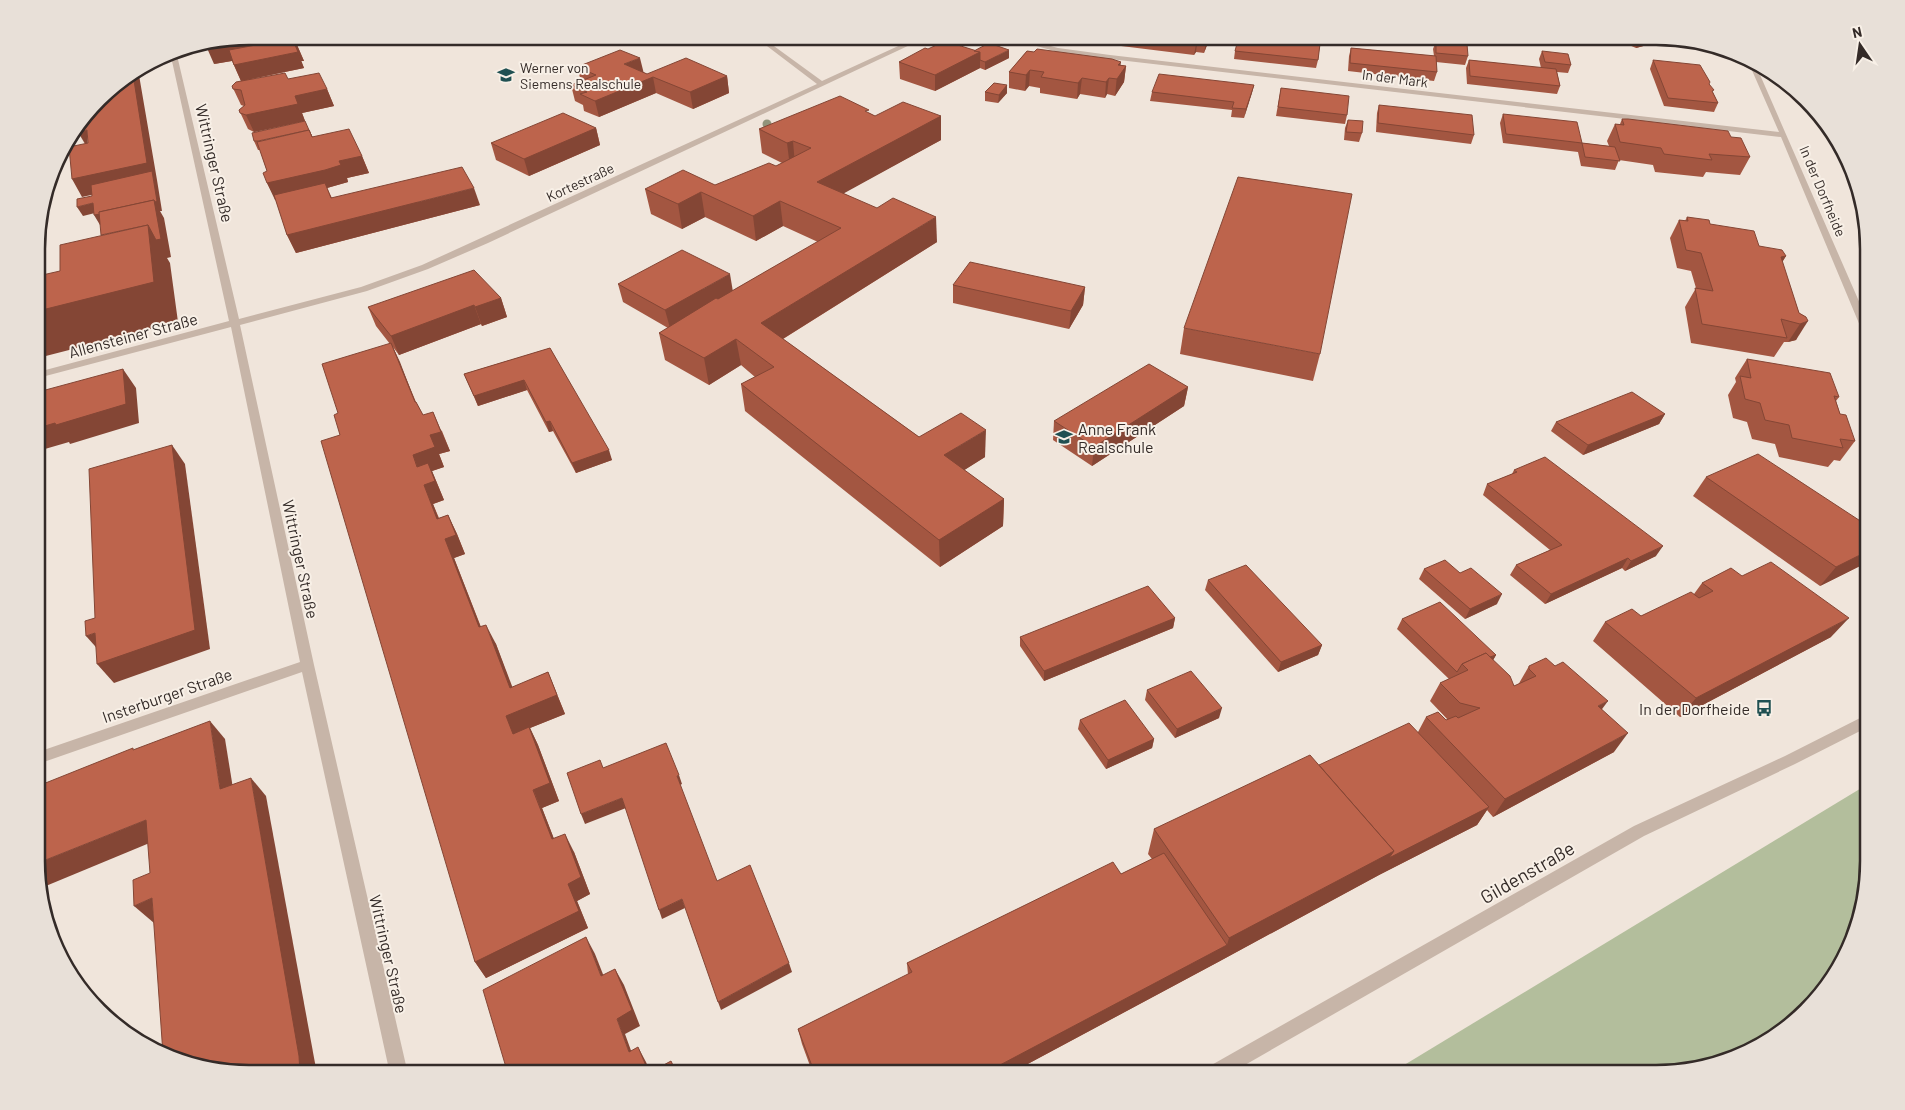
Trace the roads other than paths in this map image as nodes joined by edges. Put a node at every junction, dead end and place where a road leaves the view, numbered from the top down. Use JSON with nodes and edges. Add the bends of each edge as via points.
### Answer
{"nodes":[{"id":1,"x":769,"y":45,"type":"edge"},
{"id":2,"x":906,"y":45,"type":"edge"},
{"id":3,"x":1039,"y":45,"type":"edge"},
{"id":4,"x":175,"y":59,"type":"edge"},
{"id":5,"x":1755,"y":70,"type":"edge"},
{"id":6,"x":821,"y":84,"type":"junction"},
{"id":7,"x":1784,"y":135,"type":"junction"},
{"id":8,"x":1860,"y":314,"type":"edge"},
{"id":9,"x":235,"y":324,"type":"junction"},
{"id":10,"x":45,"y":374,"type":"edge"},
{"id":11,"x":307,"y":665,"type":"junction"},
{"id":12,"x":1860,"y":724,"type":"edge"},
{"id":13,"x":45,"y":756,"type":"edge"},
{"id":14,"x":397,"y":1065,"type":"edge"},
{"id":15,"x":1230,"y":1065,"type":"edge"}],
"edges":[{"from":1,"to":6,"type":"street"},
{"from":2,"to":6,"type":"street","name":"Kortestraße"},
{"from":3,"to":7,"type":"street","name":"In der Mark","via":[[1110,58]]},
{"from":4,"to":9,"type":"street","name":"Wittringer Straße"},
{"from":5,"to":7,"type":"street","name":"In der Dorfheide"},
{"from":6,"to":9,"type":"street","name":"Kortestraße","via":[[433,264],[364,289]]},
{"from":7,"to":8,"type":"street","name":"In der Dorfheide"},
{"from":9,"to":10,"type":"street","name":"Allensteiner Straße"},
{"from":9,"to":11,"type":"street","name":"Wittringer Straße"},
{"from":11,"to":13,"type":"street","name":"Insterburger Straße"},
{"from":11,"to":14,"type":"street","name":"Wittringer Straße"},
{"from":12,"to":15,"type":"street","name":"Gildenstraße","via":[[1639,831]]}]}
